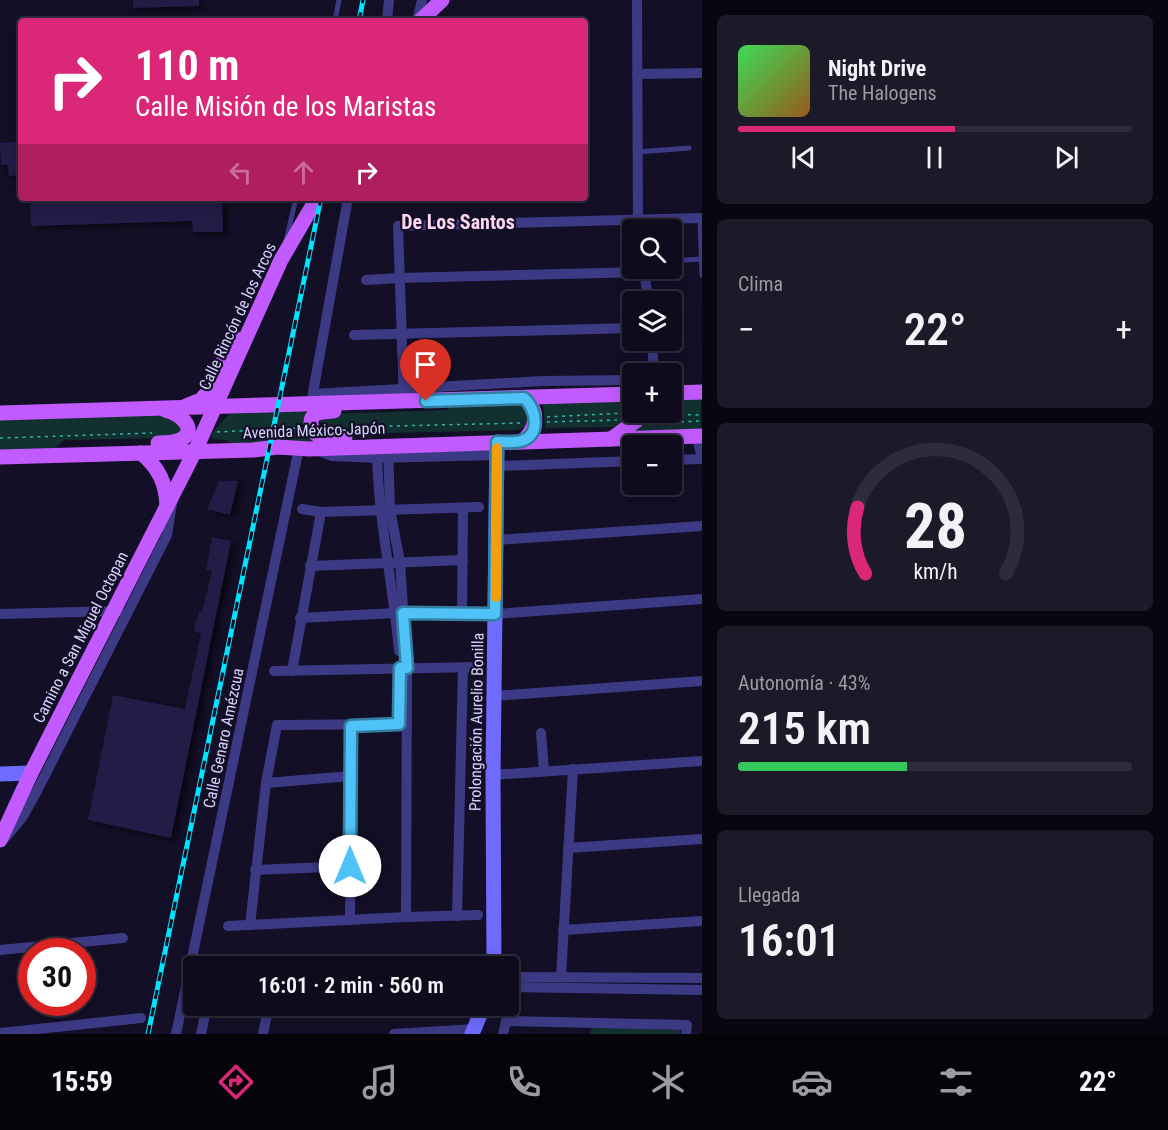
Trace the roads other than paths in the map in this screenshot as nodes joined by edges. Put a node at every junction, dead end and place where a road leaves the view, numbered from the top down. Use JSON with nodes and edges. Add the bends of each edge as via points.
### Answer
{"nodes":[{"id":1,"x":339,"y":0,"type":"edge"},
{"id":2,"x":389,"y":0,"type":"edge"},
{"id":3,"x":422,"y":0,"type":"edge"},
{"id":4,"x":442,"y":0,"type":"edge"},
{"id":5,"x":637,"y":0,"type":"edge"},
{"id":6,"x":336,"y":18,"type":"edge"},
{"id":7,"x":387,"y":18,"type":"edge"},
{"id":8,"x":419,"y":18,"type":"edge"},
{"id":9,"x":421,"y":18,"type":"edge"},
{"id":10,"x":702,"y":73,"type":"edge"},
{"id":11,"x":637,"y":74,"type":"junction"},
{"id":12,"x":689,"y":148,"type":"dead end"},
{"id":13,"x":637,"y":152,"type":"junction"},
{"id":14,"x":295,"y":201,"type":"edge"},
{"id":15,"x":315,"y":201,"type":"edge"},
{"id":16,"x":347,"y":201,"type":"edge"},
{"id":17,"x":701,"y":218,"type":"edge"},
{"id":18,"x":637,"y":219,"type":"edge"},
{"id":19,"x":682,"y":220,"type":"edge"},
{"id":20,"x":622,"y":225,"type":"edge"},
{"id":21,"x":701,"y":259,"type":"edge"},
{"id":22,"x":281,"y":260,"type":"junction"},
{"id":23,"x":682,"y":260,"type":"edge"},
{"id":24,"x":622,"y":271,"type":"edge"},
{"id":25,"x":702,"y":275,"type":"edge"},
{"id":26,"x":399,"y":278,"type":"junction"},
{"id":27,"x":366,"y":280,"type":"dead end"},
{"id":28,"x":271,"y":284,"type":"junction"},
{"id":29,"x":622,"y":328,"type":"edge"},
{"id":30,"x":401,"y":333,"type":"junction"},
{"id":31,"x":354,"y":335,"type":"dead end"},
{"id":32,"x":622,"y":380,"type":"edge"},
{"id":33,"x":702,"y":392,"type":"edge"},
{"id":34,"x":682,"y":393,"type":"edge"},
{"id":35,"x":403,"y":394,"type":"junction"},
{"id":36,"x":622,"y":394,"type":"edge"},
{"id":37,"x":524,"y":398,"type":"junction"},
{"id":38,"x":312,"y":399,"type":"junction"},
{"id":39,"x":448,"y":400,"type":"junction"},
{"id":40,"x":214,"y":408,"type":"junction"},
{"id":41,"x":160,"y":409,"type":"junction"},
{"id":42,"x":180,"y":409,"type":"junction"},
{"id":43,"x":0,"y":413,"type":"edge"},
{"id":44,"x":632,"y":423,"type":"edge"},
{"id":45,"x":699,"y":436,"type":"edge"},
{"id":46,"x":611,"y":439,"type":"junction"},
{"id":47,"x":523,"y":441,"type":"junction"},
{"id":48,"x":447,"y":444,"type":"junction"},
{"id":49,"x":304,"y":448,"type":"junction"},
{"id":50,"x":195,"y":451,"type":"junction"},
{"id":51,"x":382,"y":452,"type":"junction"},
{"id":52,"x":141,"y":453,"type":"junction"},
{"id":53,"x":497,"y":454,"type":"junction"},
{"id":54,"x":60,"y":456,"type":"junction"},
{"id":55,"x":0,"y":458,"type":"edge"},
{"id":56,"x":702,"y":458,"type":"edge"},
{"id":57,"x":682,"y":459,"type":"edge"},
{"id":58,"x":622,"y":460,"type":"edge"},
{"id":59,"x":170,"y":500,"type":"junction"},
{"id":60,"x":479,"y":507,"type":"dead end"},
{"id":61,"x":463,"y":508,"type":"junction"},
{"id":62,"x":303,"y":509,"type":"dead end"},
{"id":63,"x":385,"y":510,"type":"junction"},
{"id":64,"x":321,"y":512,"type":"junction"},
{"id":65,"x":702,"y":526,"type":"edge"},
{"id":66,"x":497,"y":540,"type":"junction"},
{"id":67,"x":463,"y":560,"type":"junction"},
{"id":68,"x":394,"y":562,"type":"junction"},
{"id":69,"x":310,"y":566,"type":"junction"},
{"id":70,"x":702,"y":599,"type":"edge"},
{"id":71,"x":121,"y":611,"type":"junction"},
{"id":72,"x":399,"y":613,"type":"junction"},
{"id":73,"x":0,"y":614,"type":"edge"},
{"id":74,"x":462,"y":614,"type":"junction"},
{"id":75,"x":495,"y":614,"type":"junction"},
{"id":76,"x":300,"y":618,"type":"junction"},
{"id":77,"x":478,"y":667,"type":"dead end"},
{"id":78,"x":404,"y":668,"type":"junction"},
{"id":79,"x":463,"y":668,"type":"junction"},
{"id":80,"x":274,"y":671,"type":"dead end"},
{"id":81,"x":292,"y":671,"type":"junction"},
{"id":82,"x":702,"y":681,"type":"edge"},
{"id":83,"x":494,"y":696,"type":"junction"},
{"id":84,"x":403,"y":724,"type":"junction"},
{"id":85,"x":351,"y":726,"type":"junction"},
{"id":86,"x":541,"y":733,"type":"dead end"},
{"id":87,"x":51,"y":750,"type":"junction"},
{"id":88,"x":702,"y":761,"type":"edge"},
{"id":89,"x":573,"y":769,"type":"junction"},
{"id":90,"x":544,"y":771,"type":"junction"},
{"id":91,"x":31,"y":773,"type":"junction"},
{"id":92,"x":0,"y":774,"type":"edge"},
{"id":93,"x":493,"y":775,"type":"junction"},
{"id":94,"x":351,"y":776,"type":"junction"},
{"id":95,"x":266,"y":783,"type":"junction"},
{"id":96,"x":702,"y":839,"type":"edge"},
{"id":97,"x":0,"y":842,"type":"edge"},
{"id":98,"x":568,"y":848,"type":"junction"},
{"id":99,"x":350,"y":866,"type":"junction"},
{"id":100,"x":255,"y":870,"type":"junction"},
{"id":101,"x":478,"y":915,"type":"dead end"},
{"id":102,"x":457,"y":916,"type":"junction"},
{"id":103,"x":406,"y":917,"type":"junction"},
{"id":104,"x":350,"y":920,"type":"junction"},
{"id":105,"x":702,"y":921,"type":"edge"},
{"id":106,"x":250,"y":925,"type":"junction"},
{"id":107,"x":228,"y":926,"type":"dead end"},
{"id":108,"x":563,"y":930,"type":"junction"},
{"id":109,"x":123,"y":938,"type":"dead end"},
{"id":110,"x":0,"y":950,"type":"edge"},
{"id":111,"x":197,"y":956,"type":"edge"},
{"id":112,"x":494,"y":956,"type":"edge"},
{"id":113,"x":519,"y":977,"type":"edge"},
{"id":114,"x":561,"y":977,"type":"junction"},
{"id":115,"x":702,"y":978,"type":"edge"},
{"id":116,"x":519,"y":987,"type":"edge"},
{"id":117,"x":702,"y":990,"type":"edge"},
{"id":118,"x":183,"y":1011,"type":"edge"},
{"id":119,"x":205,"y":1016,"type":"edge"},
{"id":120,"x":267,"y":1016,"type":"edge"},
{"id":121,"x":480,"y":1016,"type":"edge"},
{"id":122,"x":141,"y":1018,"type":"dead end"},
{"id":123,"x":564,"y":1022,"type":"junction"},
{"id":124,"x":473,"y":1032,"type":"edge"},
{"id":125,"x":0,"y":1033,"type":"edge"},
{"id":126,"x":176,"y":1034,"type":"edge"},
{"id":127,"x":201,"y":1034,"type":"edge"},
{"id":128,"x":263,"y":1034,"type":"edge"},
{"id":129,"x":394,"y":1034,"type":"edge"},
{"id":130,"x":503,"y":1034,"type":"edge"},
{"id":131,"x":561,"y":1034,"type":"edge"},
{"id":132,"x":686,"y":1034,"type":"edge"}],
"edges":[{"from":1,"to":6,"type":"lane"},
{"from":2,"to":7,"type":"street"},
{"from":3,"to":8,"type":"street"},
{"from":4,"to":9,"type":"main road"},
{"from":5,"to":11,"type":"street"},
{"from":10,"to":11,"type":"street"},
{"from":11,"to":13,"type":"street"},
{"from":12,"to":13,"type":"lane"},
{"from":13,"to":18,"type":"street"},
{"from":14,"to":22,"type":"lane"},
{"from":15,"to":22,"type":"main road","name":"Calle Rincón de los Arcos"},
{"from":16,"to":38,"type":"street"},
{"from":17,"to":19,"type":"street"},
{"from":17,"to":21,"type":"lane"},
{"from":20,"to":26,"type":"street","via":[[398,226]]},
{"from":21,"to":23,"type":"lane"},
{"from":21,"to":25,"type":"lane"},
{"from":22,"to":28,"type":"main road","name":"Calle Rincón de los Arcos"},
{"from":24,"to":26,"type":"street"},
{"from":26,"to":27,"type":"street"},
{"from":26,"to":30,"type":"street"},
{"from":28,"to":40,"type":"main road","name":"Calle Rincón de los Arcos"},
{"from":28,"to":42,"type":"main road","via":[[257,293],[207,393]]},
{"from":29,"to":30,"type":"street"},
{"from":30,"to":31,"type":"street"},
{"from":30,"to":35,"type":"street"},
{"from":32,"to":35,"type":"street","via":[[543,381]]},
{"from":33,"to":34,"type":"main road"},
{"from":35,"to":38,"type":"main road","name":"Avenida México-Japón"},
{"from":35,"to":39,"type":"main road","name":"Avenida México-Japón"},
{"from":36,"to":37,"type":"main road","name":"Avenida México-Japón"},
{"from":37,"to":39,"type":"main road","name":"Avenida México-Japón"},
{"from":37,"to":47,"type":"main road","via":[[534,410],[534,426]]},
{"from":38,"to":40,"type":"main road","name":"Avenida México-Japón"},
{"from":39,"to":48,"type":"main road","via":[[419,406],[320,412],[311,421],[314,433],[321,437],[418,436]]},
{"from":40,"to":42,"type":"main road","name":"Avenida México-Japón"},
{"from":40,"to":50,"type":"main road","name":"Calle Rincón de los Arcos"},
{"from":41,"to":42,"type":"main road","name":"Avenida México-Japón"},
{"from":41,"to":43,"type":"main road","name":"Avenida México-Japón"},
{"from":41,"to":54,"type":"main road","via":[[180,416],[188,424],[185,438],[86,449]]},
{"from":44,"to":46,"type":"main road"},
{"from":45,"to":46,"type":"main road","name":"Avenida México-Japón"},
{"from":45,"to":56,"type":"street"},
{"from":46,"to":47,"type":"main road","name":"Avenida México-Japón"},
{"from":47,"to":53,"type":"main road","name":"Avenida México-Japón"},
{"from":48,"to":51,"type":"main road","name":"Avenida México-Japón"},
{"from":48,"to":53,"type":"main road","name":"Avenida México-Japón"},
{"from":49,"to":50,"type":"main road","name":"Avenida México-Japón"},
{"from":49,"to":51,"type":"main road","name":"Avenida México-Japón"},
{"from":49,"to":111,"type":"street","name":"Calle Genaro Amézcua"},
{"from":50,"to":52,"type":"main road","name":"Avenida México-Japón"},
{"from":50,"to":59,"type":"main road","name":"Camino a San Miguel Octopan"},
{"from":51,"to":53,"type":"street"},
{"from":51,"to":63,"type":"street"},
{"from":52,"to":54,"type":"main road","name":"Avenida México-Japón"},
{"from":52,"to":59,"type":"main road","via":[[154,464]]},
{"from":53,"to":58,"type":"street"},
{"from":53,"to":66,"type":"street","name":"Prolongación Aurelio Bonilla"},
{"from":54,"to":55,"type":"main road","name":"Avenida México-Japón"},
{"from":56,"to":57,"type":"street"},
{"from":59,"to":71,"type":"main road","name":"Camino a San Miguel Octopan"},
{"from":60,"to":61,"type":"street"},
{"from":61,"to":63,"type":"street"},
{"from":61,"to":67,"type":"street"},
{"from":62,"to":64,"type":"street"},
{"from":63,"to":64,"type":"street"},
{"from":63,"to":68,"type":"street"},
{"from":64,"to":69,"type":"street"},
{"from":65,"to":66,"type":"street"},
{"from":66,"to":75,"type":"street","name":"Prolongación Aurelio Bonilla"},
{"from":67,"to":68,"type":"street"},
{"from":67,"to":74,"type":"street"},
{"from":68,"to":69,"type":"street"},
{"from":68,"to":72,"type":"street"},
{"from":69,"to":76,"type":"street"},
{"from":70,"to":75,"type":"street"},
{"from":71,"to":73,"type":"street"},
{"from":71,"to":87,"type":"main road","name":"Camino a San Miguel Octopan"},
{"from":72,"to":74,"type":"street"},
{"from":72,"to":76,"type":"street"},
{"from":72,"to":78,"type":"street"},
{"from":74,"to":75,"type":"street"},
{"from":75,"to":83,"type":"street","name":"Prolongación Aurelio Bonilla"},
{"from":76,"to":81,"type":"street"},
{"from":77,"to":79,"type":"street"},
{"from":78,"to":79,"type":"street"},
{"from":78,"to":81,"type":"street"},
{"from":78,"to":84,"type":"street"},
{"from":79,"to":102,"type":"street"},
{"from":80,"to":81,"type":"street"},
{"from":82,"to":83,"type":"street"},
{"from":83,"to":93,"type":"street","name":"Prolongación Aurelio Bonilla"},
{"from":84,"to":85,"type":"street"},
{"from":84,"to":103,"type":"street"},
{"from":85,"to":94,"type":"street"},
{"from":85,"to":95,"type":"street","via":[[277,725]]},
{"from":86,"to":90,"type":"street"},
{"from":87,"to":91,"type":"main road","name":"Camino a San Miguel Octopan"},
{"from":87,"to":97,"type":"street","via":[[22,818]]},
{"from":88,"to":89,"type":"street"},
{"from":89,"to":90,"type":"street"},
{"from":89,"to":98,"type":"street"},
{"from":90,"to":93,"type":"street"},
{"from":91,"to":92,"type":"street"},
{"from":91,"to":97,"type":"main road","name":"Camino a San Miguel Octopan"},
{"from":93,"to":112,"type":"street","name":"Prolongación Aurelio Bonilla"},
{"from":94,"to":95,"type":"street"},
{"from":94,"to":99,"type":"street"},
{"from":95,"to":100,"type":"street"},
{"from":96,"to":98,"type":"street"},
{"from":98,"to":108,"type":"street"},
{"from":99,"to":100,"type":"street"},
{"from":99,"to":104,"type":"street"},
{"from":100,"to":106,"type":"street"},
{"from":101,"to":102,"type":"street"},
{"from":102,"to":103,"type":"street"},
{"from":103,"to":104,"type":"street"},
{"from":104,"to":106,"type":"street"},
{"from":105,"to":108,"type":"street"},
{"from":106,"to":107,"type":"street"},
{"from":108,"to":114,"type":"street"},
{"from":109,"to":110,"type":"street"},
{"from":113,"to":114,"type":"street"},
{"from":114,"to":115,"type":"street"},
{"from":116,"to":117,"type":"street"},
{"from":118,"to":126,"type":"street","name":"Calle Genaro Amézcua"},
{"from":119,"to":127,"type":"street"},
{"from":120,"to":128,"type":"street"},
{"from":121,"to":124,"type":"street"},
{"from":122,"to":125,"type":"street"},
{"from":123,"to":130,"type":"street","via":[[506,1021]]},
{"from":123,"to":131,"type":"street"},
{"from":123,"to":132,"type":"street","via":[[687,1025]]},
{"from":124,"to":129,"type":"street"}]}
